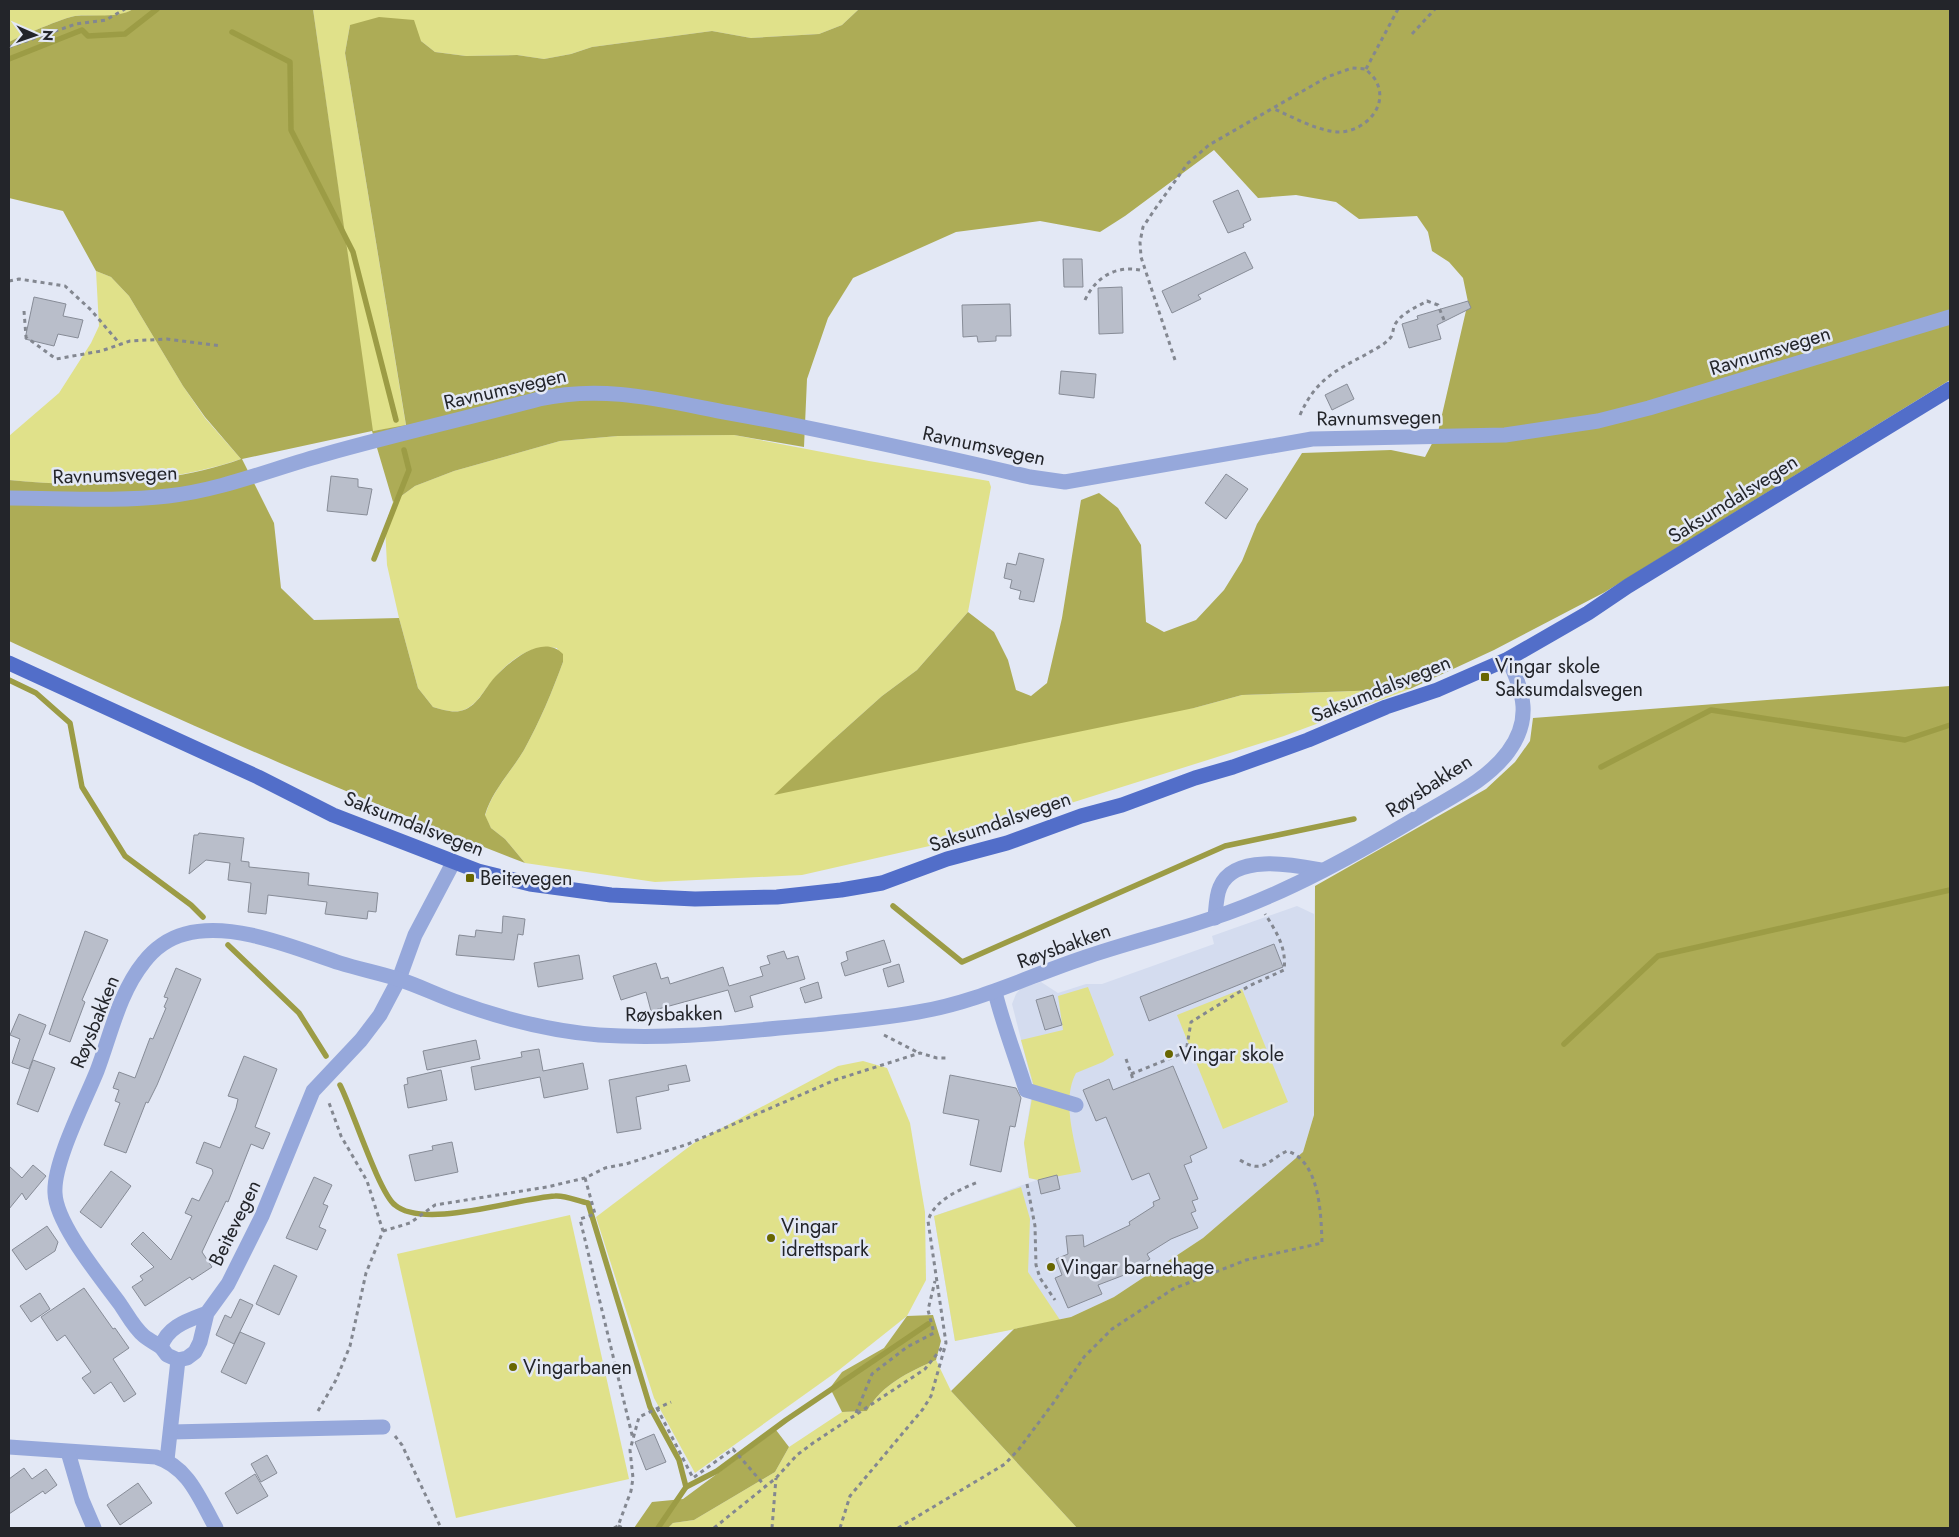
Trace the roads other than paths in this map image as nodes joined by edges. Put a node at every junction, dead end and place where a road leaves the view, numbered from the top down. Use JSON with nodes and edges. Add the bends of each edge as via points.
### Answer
{"nodes":[{"id":1,"x":1950,"y":317,"type":"edge"},
{"id":2,"x":1950,"y":390,"type":"edge"},
{"id":3,"x":9,"y":498,"type":"edge"},
{"id":4,"x":1508,"y":659,"type":"junction"},
{"id":5,"x":9,"y":663,"type":"edge"},
{"id":6,"x":453,"y":863,"type":"junction"},
{"id":7,"x":1321,"y":870,"type":"junction"},
{"id":8,"x":1215,"y":918,"type":"junction"},
{"id":9,"x":399,"y":979,"type":"junction"},
{"id":10,"x":995,"y":992,"type":"junction"},
{"id":11,"x":1076,"y":1105,"type":"dead end"},
{"id":12,"x":207,"y":1313,"type":"junction"},
{"id":13,"x":161,"y":1346,"type":"junction"},
{"id":14,"x":178,"y":1360,"type":"junction"},
{"id":15,"x":383,"y":1427,"type":"road end"},
{"id":16,"x":171,"y":1432,"type":"junction"},
{"id":17,"x":9,"y":1447,"type":"edge"},
{"id":18,"x":68,"y":1452,"type":"junction"},
{"id":19,"x":167,"y":1460,"type":"junction"},
{"id":20,"x":94,"y":1528,"type":"edge"},
{"id":21,"x":216,"y":1528,"type":"edge"}],
"edges":[{"from":1,"to":3,"type":"street","name":"Ravnumsvegen","via":[[1598,421],[1506,435],[1312,439],[1065,482],[1030,478],[803,426],[591,391],[539,399],[327,453],[219,487],[168,496],[130,498]]},
{"from":2,"to":4,"type":"main road","name":"Saksumdalsvegen"},
{"from":4,"to":6,"type":"main road","name":"Saksumdalsvegen","via":[[1438,690],[1233,767],[1007,843],[882,882],[841,890],[777,897],[611,896],[530,884]]},
{"from":4,"to":7,"type":"street","name":"Røysbakken","via":[[1522,690],[1524,713],[1510,750],[1466,788],[1384,838]]},
{"from":5,"to":6,"type":"main road","name":"Saksumdalsvegen","via":[[258,777],[333,815]]},
{"from":6,"to":9,"type":"street","name":"Beitevegen","via":[[414,935]]},
{"from":7,"to":8,"type":"street","name":"Røysbakken"},
{"from":7,"to":8,"type":"street","via":[[1263,864],[1228,875],[1220,887]]},
{"from":8,"to":10,"type":"street","name":"Røysbakken","via":[[1085,957]]},
{"from":9,"to":10,"type":"street","name":"Røysbakken","via":[[494,1014],[551,1029],[650,1037],[728,1034],[921,1012]]},
{"from":9,"to":12,"type":"street","name":"Beitevegen","via":[[361,1040],[313,1091],[281,1173],[243,1256]]},
{"from":9,"to":13,"type":"street","name":"Røysbakken","via":[[259,936],[217,931],[185,934],[168,941],[144,962],[131,982],[64,1150],[54,1191],[64,1223],[97,1273],[142,1335]]},
{"from":10,"to":11,"type":"street","via":[[1026,1090]]},
{"from":12,"to":13,"type":"street","name":"Beitevegen","via":[[170,1330],[163,1337]]},
{"from":12,"to":14,"type":"street","name":"Beitevegen","via":[[195,1352]]},
{"from":13,"to":14,"type":"street","via":[[167,1355]]},
{"from":14,"to":16,"type":"street"},
{"from":15,"to":16,"type":"street"},
{"from":16,"to":19,"type":"street"},
{"from":17,"to":18,"type":"street"},
{"from":18,"to":19,"type":"street"},
{"from":18,"to":20,"type":"street"},
{"from":19,"to":21,"type":"street","via":[[188,1478]]}]}
